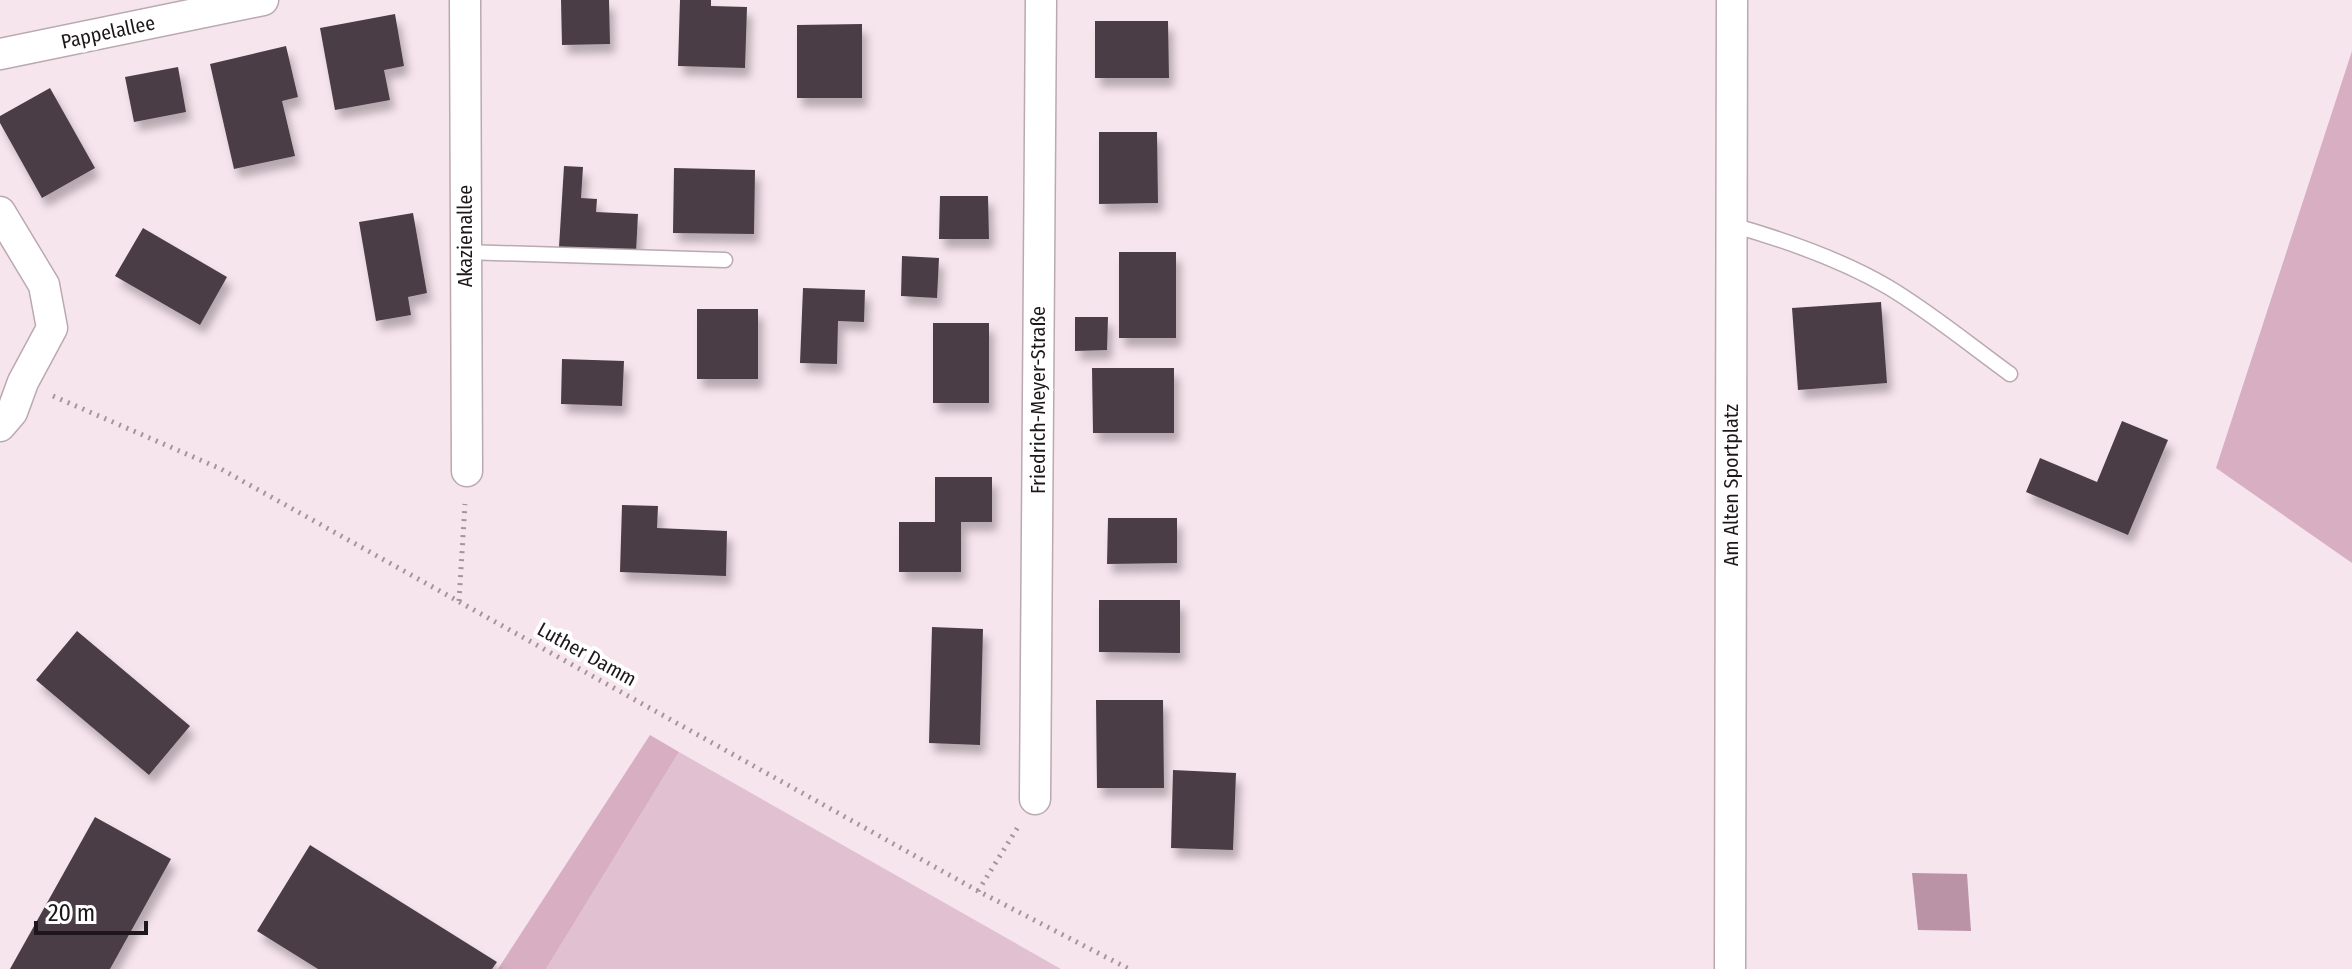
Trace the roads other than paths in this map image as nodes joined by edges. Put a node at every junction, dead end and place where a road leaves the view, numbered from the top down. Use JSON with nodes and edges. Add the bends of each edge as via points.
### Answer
{"nodes":[{"id":1,"x":263,"y":0,"type":"edge"},
{"id":2,"x":465,"y":0,"type":"edge"},
{"id":3,"x":1041,"y":0,"type":"edge"},
{"id":4,"x":1732,"y":0,"type":"edge"},
{"id":5,"x":0,"y":54,"type":"edge"},
{"id":6,"x":0,"y":212,"type":"edge"},
{"id":7,"x":1732,"y":225,"type":"junction"},
{"id":8,"x":465,"y":252,"type":"junction"},
{"id":9,"x":725,"y":260,"type":"dead end"},
{"id":10,"x":17,"y":374,"type":"edge"},
{"id":11,"x":2010,"y":374,"type":"dead end"},
{"id":12,"x":0,"y":426,"type":"edge"},
{"id":13,"x":467,"y":471,"type":"road end"},
{"id":14,"x":1035,"y":799,"type":"road end"},
{"id":15,"x":1730,"y":969,"type":"edge"}],
"edges":[{"from":1,"to":5,"type":"street","name":"Pappelallee"},
{"from":2,"to":8,"type":"street","name":"Akazienallee"},
{"from":3,"to":14,"type":"street","name":"Friedrich-Meyer-Straße"},
{"from":4,"to":7,"type":"street","name":"Am Alten Sportplatz"},
{"from":6,"to":10,"type":"street","via":[[44,285],[52,328]]},
{"from":7,"to":11,"type":"lane","via":[[1850,268],[1889,288]]},
{"from":7,"to":15,"type":"street","name":"Am Alten Sportplatz"},
{"from":8,"to":9,"type":"lane"},
{"from":8,"to":13,"type":"street","name":"Akazienallee"},
{"from":10,"to":12,"type":"street","via":[[12,412]]}]}
